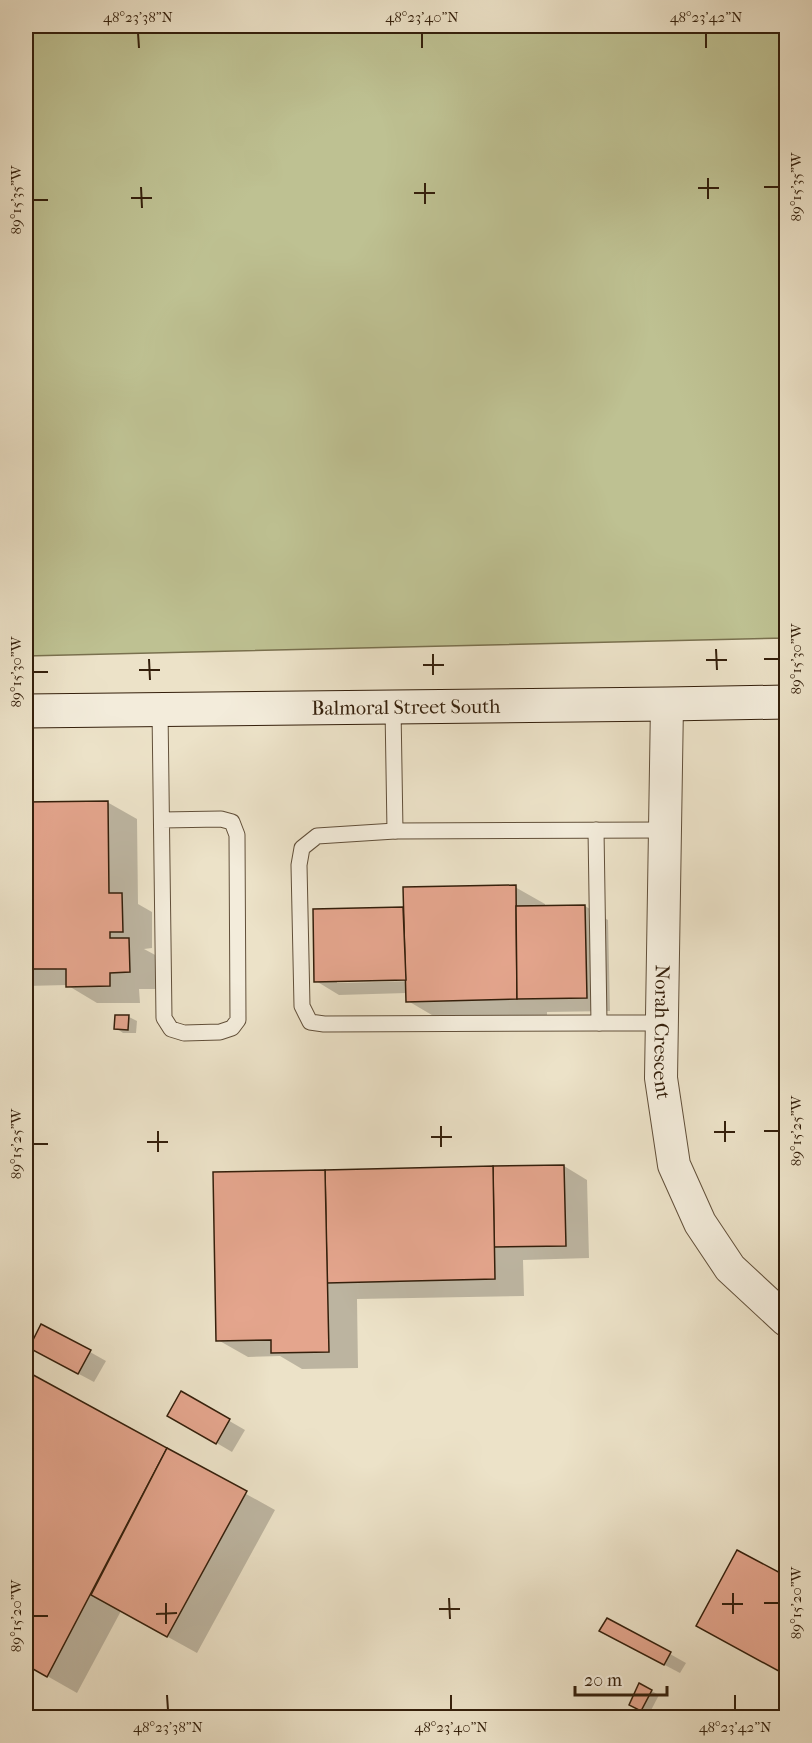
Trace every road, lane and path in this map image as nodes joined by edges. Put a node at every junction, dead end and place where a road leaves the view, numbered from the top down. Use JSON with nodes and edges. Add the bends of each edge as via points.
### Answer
{"nodes":[{"id":1,"x":786,"y":702,"type":"edge"},
{"id":2,"x":667,"y":704,"type":"junction"},
{"id":3,"x":393,"y":708,"type":"junction"},
{"id":4,"x":160,"y":710,"type":"junction"},
{"id":5,"x":26,"y":711,"type":"edge"},
{"id":6,"x":162,"y":820,"type":"junction"},
{"id":7,"x":596,"y":830,"type":"junction"},
{"id":8,"x":665,"y":830,"type":"junction"},
{"id":9,"x":395,"y":831,"type":"junction"},
{"id":10,"x":599,"y":1023,"type":"junction"},
{"id":11,"x":662,"y":1023,"type":"junction"},
{"id":12,"x":786,"y":1320,"type":"edge"}],
"edges":[{"from":1,"to":2,"type":"main road","name":"Balmoral Street South"},
{"from":2,"to":3,"type":"main road","name":"Balmoral Street South"},
{"from":2,"to":8,"type":"street","name":"Norah Crescent"},
{"from":3,"to":4,"type":"main road","name":"Balmoral Street South"},
{"from":3,"to":9,"type":"lane"},
{"from":4,"to":5,"type":"main road","name":"Balmoral Street South"},
{"from":4,"to":6,"type":"lane"},
{"from":6,"to":6,"type":"lane","via":[[164,1018],[171,1029],[184,1033],[220,1032],[232,1028],[238,1020],[237,835],[232,822],[221,819]]},
{"from":7,"to":8,"type":"lane"},
{"from":7,"to":9,"type":"lane"},
{"from":7,"to":10,"type":"lane"},
{"from":8,"to":11,"type":"street","name":"Norah Crescent"},
{"from":9,"to":10,"type":"lane","via":[[317,836],[302,849],[302,1006],[310,1022]]},
{"from":10,"to":11,"type":"lane"},
{"from":11,"to":12,"type":"street","name":"Norah Crescent","via":[[661,1078],[674,1165],[700,1223],[730,1268]]}]}
